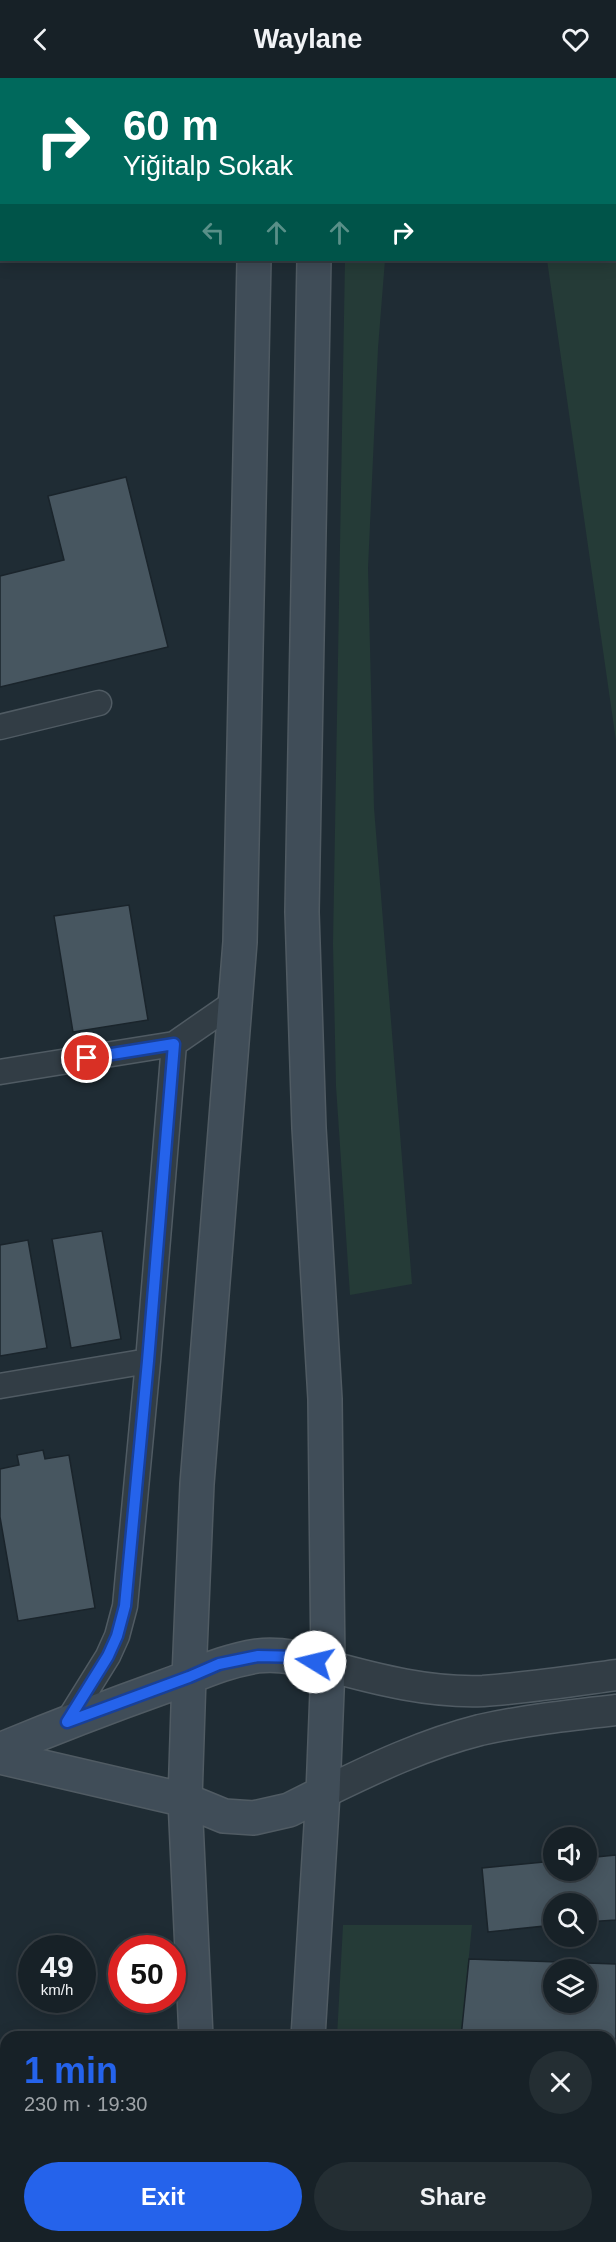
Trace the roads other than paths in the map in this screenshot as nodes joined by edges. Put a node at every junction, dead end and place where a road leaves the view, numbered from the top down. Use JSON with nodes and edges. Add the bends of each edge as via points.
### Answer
{"nodes":[{"id":1,"x":254,"y":261,"type":"edge"},
{"id":2,"x":314,"y":261,"type":"edge"},
{"id":3,"x":99,"y":703,"type":"dead end"},
{"id":4,"x":0,"y":727,"type":"edge"},
{"id":5,"x":236,"y":1001,"type":"junction"},
{"id":6,"x":174,"y":1044,"type":"junction"},
{"id":7,"x":0,"y":1072,"type":"edge"},
{"id":8,"x":148,"y":1361,"type":"junction"},
{"id":9,"x":0,"y":1386,"type":"edge"},
{"id":10,"x":328,"y":1666,"type":"junction"},
{"id":11,"x":616,"y":1675,"type":"edge"},
{"id":12,"x":189,"y":1677,"type":"junction"},
{"id":13,"x":616,"y":1710,"type":"edge"},
{"id":14,"x":67,"y":1722,"type":"junction"},
{"id":15,"x":0,"y":1750,"type":"edge"},
{"id":16,"x":0,"y":1757,"type":"edge"},
{"id":17,"x":323,"y":1793,"type":"junction"},
{"id":18,"x":186,"y":1800,"type":"junction"},
{"id":19,"x":196,"y":2031,"type":"edge"},
{"id":20,"x":308,"y":2031,"type":"edge"}],
"edges":[{"from":1,"to":5,"type":"main road"},
{"from":2,"to":10,"type":"main road","via":[[302,912],[309,1128],[325,1399]]},
{"from":3,"to":4,"type":"street"},
{"from":5,"to":6,"type":"street"},
{"from":5,"to":12,"type":"main road","via":[[198,1461]]},
{"from":6,"to":7,"type":"street"},
{"from":6,"to":8,"type":"street"},
{"from":8,"to":9,"type":"street"},
{"from":8,"to":14,"type":"street","via":[[125,1606],[108,1656]]},
{"from":10,"to":11,"type":"street","via":[[382,1681],[456,1690],[502,1689]]},
{"from":10,"to":12,"type":"main road","via":[[302,1657],[258,1656],[219,1664]]},
{"from":10,"to":17,"type":"main road"},
{"from":12,"to":14,"type":"main road"},
{"from":12,"to":18,"type":"main road"},
{"from":13,"to":17,"type":"street","via":[[478,1731],[379,1766]]},
{"from":14,"to":15,"type":"main road"},
{"from":16,"to":18,"type":"main road"},
{"from":17,"to":18,"type":"main road","via":[[289,1810],[254,1818],[224,1816]]},
{"from":17,"to":20,"type":"main road"},
{"from":18,"to":19,"type":"main road"}]}
